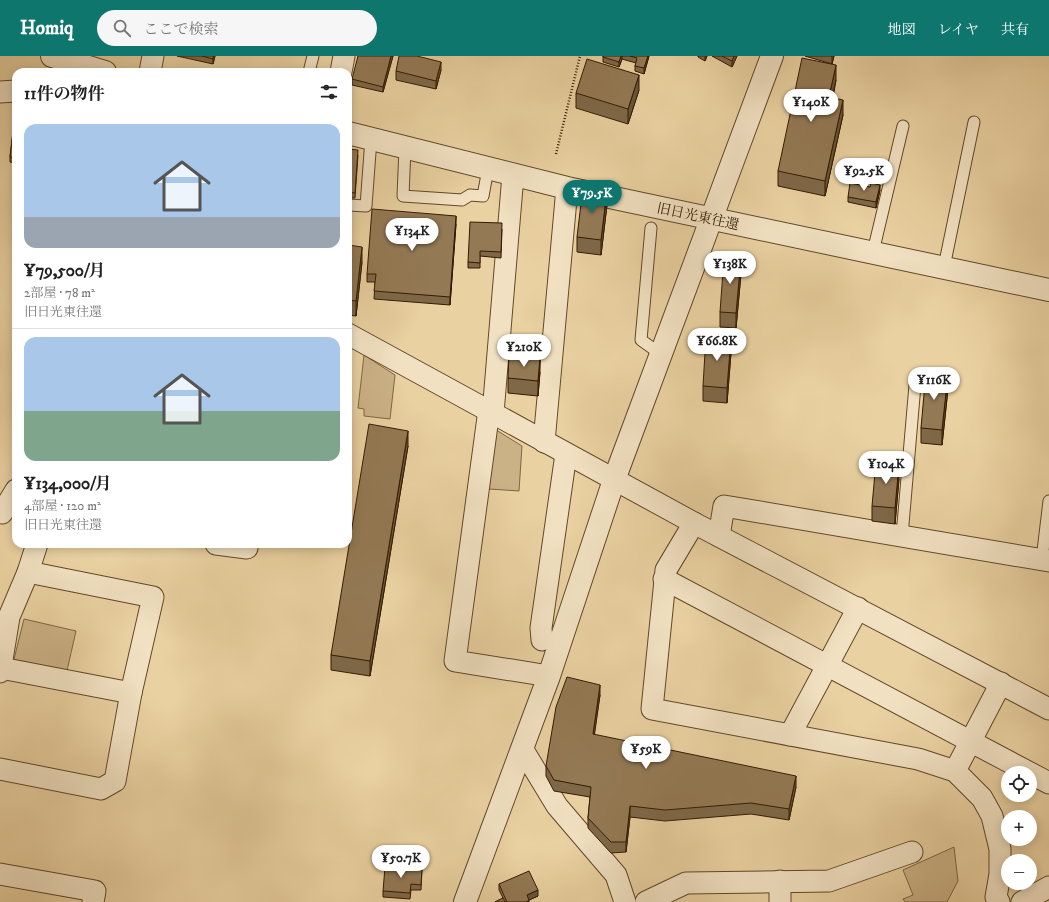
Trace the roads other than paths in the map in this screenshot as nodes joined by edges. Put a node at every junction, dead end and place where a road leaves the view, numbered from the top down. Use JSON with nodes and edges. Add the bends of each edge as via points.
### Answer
{"nodes":[{"id":1,"x":52,"y":56,"type":"edge"},
{"id":2,"x":152,"y":56,"type":"edge"},
{"id":3,"x":312,"y":56,"type":"edge"},
{"id":4,"x":344,"y":56,"type":"edge"},
{"id":5,"x":772,"y":56,"type":"edge"},
{"id":6,"x":92,"y":68,"type":"edge"},
{"id":7,"x":150,"y":68,"type":"edge"},
{"id":8,"x":310,"y":68,"type":"edge"},
{"id":9,"x":342,"y":68,"type":"edge"},
{"id":10,"x":12,"y":91,"type":"edge"},
{"id":11,"x":0,"y":92,"type":"edge"},
{"id":12,"x":974,"y":122,"type":"dead end"},
{"id":13,"x":903,"y":126,"type":"dead end"},
{"id":14,"x":352,"y":134,"type":"edge"},
{"id":15,"x":371,"y":139,"type":"junction"},
{"id":16,"x":405,"y":148,"type":"junction"},
{"id":17,"x":488,"y":169,"type":"junction"},
{"id":18,"x":514,"y":175,"type":"junction"},
{"id":19,"x":567,"y":188,"type":"junction"},
{"id":20,"x":352,"y":205,"type":"edge"},
{"id":21,"x":713,"y":219,"type":"junction"},
{"id":22,"x":651,"y":228,"type":"dead end"},
{"id":23,"x":873,"y":252,"type":"junction"},
{"id":24,"x":944,"y":267,"type":"junction"},
{"id":25,"x":1049,"y":290,"type":"edge"},
{"id":26,"x":352,"y":336,"type":"edge"},
{"id":27,"x":662,"y":355,"type":"junction"},
{"id":28,"x":915,"y":386,"type":"dead end"},
{"id":29,"x":491,"y":411,"type":"junction"},
{"id":30,"x":544,"y":442,"type":"junction"},
{"id":31,"x":566,"y":454,"type":"junction"},
{"id":32,"x":614,"y":480,"type":"junction"},
{"id":33,"x":12,"y":500,"type":"edge"},
{"id":34,"x":1049,"y":500,"type":"edge"},
{"id":35,"x":6,"y":514,"type":"edge"},
{"id":36,"x":694,"y":523,"type":"junction"},
{"id":37,"x":719,"y":536,"type":"junction"},
{"id":38,"x":902,"y":536,"type":"junction"},
{"id":39,"x":36,"y":548,"type":"edge"},
{"id":40,"x":1046,"y":560,"type":"edge"},
{"id":41,"x":28,"y":572,"type":"junction"},
{"id":42,"x":664,"y":579,"type":"junction"},
{"id":43,"x":858,"y":608,"type":"junction"},
{"id":44,"x":542,"y":640,"type":"dead end"},
{"id":45,"x":828,"y":665,"type":"junction"},
{"id":46,"x":0,"y":670,"type":"edge"},
{"id":47,"x":549,"y":676,"type":"junction"},
{"id":48,"x":1001,"y":683,"type":"junction"},
{"id":49,"x":131,"y":693,"type":"junction"},
{"id":50,"x":1049,"y":709,"type":"edge"},
{"id":51,"x":790,"y":735,"type":"junction"},
{"id":52,"x":970,"y":741,"type":"junction"},
{"id":53,"x":523,"y":750,"type":"junction"},
{"id":54,"x":0,"y":769,"type":"edge"},
{"id":55,"x":955,"y":771,"type":"junction"},
{"id":56,"x":1049,"y":783,"type":"edge"},
{"id":57,"x":912,"y":852,"type":"dead end"},
{"id":58,"x":0,"y":874,"type":"edge"},
{"id":59,"x":780,"y":882,"type":"junction"},
{"id":60,"x":1049,"y":886,"type":"edge"},
{"id":61,"x":93,"y":902,"type":"edge"},
{"id":62,"x":465,"y":902,"type":"edge"},
{"id":63,"x":625,"y":902,"type":"edge"},
{"id":64,"x":646,"y":902,"type":"edge"},
{"id":65,"x":780,"y":902,"type":"edge"},
{"id":66,"x":999,"y":902,"type":"edge"},
{"id":67,"x":1022,"y":902,"type":"edge"}],
"edges":[{"from":1,"to":6,"type":"street"},
{"from":2,"to":7,"type":"street"},
{"from":3,"to":8,"type":"lane"},
{"from":4,"to":9,"type":"street"},
{"from":5,"to":21,"type":"street"},
{"from":10,"to":11,"type":"street"},
{"from":12,"to":24,"type":"lane"},
{"from":13,"to":23,"type":"lane"},
{"from":14,"to":15,"type":"street","name":"旧日光東往還"},
{"from":15,"to":16,"type":"street","name":"旧日光東往還"},
{"from":15,"to":20,"type":"lane","via":[[366,206]]},
{"from":16,"to":17,"type":"street","name":"旧日光東往還"},
{"from":16,"to":17,"type":"lane","via":[[403,196],[462,200],[470,195],[483,196]]},
{"from":17,"to":18,"type":"street","name":"旧日光東往還"},
{"from":18,"to":19,"type":"street","name":"旧日光東往還"},
{"from":18,"to":29,"type":"street"},
{"from":19,"to":21,"type":"street","name":"旧日光東往還"},
{"from":19,"to":30,"type":"street"},
{"from":21,"to":23,"type":"street","name":"旧日光東往還"},
{"from":21,"to":27,"type":"street"},
{"from":22,"to":27,"type":"lane","via":[[640,340]]},
{"from":23,"to":24,"type":"street","name":"旧日光東往還"},
{"from":24,"to":25,"type":"street","name":"旧日光東往還"},
{"from":26,"to":29,"type":"street"},
{"from":27,"to":32,"type":"street"},
{"from":28,"to":38,"type":"lane"},
{"from":29,"to":30,"type":"street"},
{"from":29,"to":47,"type":"street","via":[[455,661]]},
{"from":30,"to":31,"type":"street"},
{"from":31,"to":32,"type":"street"},
{"from":31,"to":44,"type":"street","via":[[541,628]]},
{"from":32,"to":36,"type":"street"},
{"from":32,"to":47,"type":"street"},
{"from":33,"to":35,"type":"street"},
{"from":34,"to":40,"type":"lane"},
{"from":36,"to":37,"type":"street"},
{"from":36,"to":42,"type":"street","via":[[666,570]]},
{"from":37,"to":38,"type":"street","via":[[724,506]]},
{"from":37,"to":43,"type":"street"},
{"from":38,"to":40,"type":"street"},
{"from":39,"to":41,"type":"street"},
{"from":41,"to":46,"type":"street","via":[[9,618]]},
{"from":41,"to":49,"type":"street","via":[[153,597]]},
{"from":42,"to":45,"type":"street"},
{"from":42,"to":51,"type":"street","via":[[652,709]]},
{"from":43,"to":45,"type":"street"},
{"from":43,"to":48,"type":"street"},
{"from":45,"to":51,"type":"street"},
{"from":45,"to":52,"type":"street"},
{"from":46,"to":49,"type":"street"},
{"from":47,"to":53,"type":"street"},
{"from":48,"to":50,"type":"street"},
{"from":48,"to":52,"type":"street"},
{"from":49,"to":54,"type":"street","via":[[115,781],[101,789]]},
{"from":51,"to":55,"type":"street","via":[[918,759]]},
{"from":52,"to":55,"type":"street"},
{"from":52,"to":56,"type":"street"},
{"from":53,"to":62,"type":"street"},
{"from":53,"to":63,"type":"street","via":[[557,806],[616,875]]},
{"from":55,"to":66,"type":"street","via":[[982,798],[992,816],[1000,849],[1000,874],[996,897]]},
{"from":57,"to":59,"type":"street","via":[[829,880]]},
{"from":58,"to":61,"type":"street","via":[[95,891]]},
{"from":59,"to":64,"type":"street","via":[[686,883]]},
{"from":59,"to":65,"type":"street"},
{"from":60,"to":67,"type":"street"}]}
